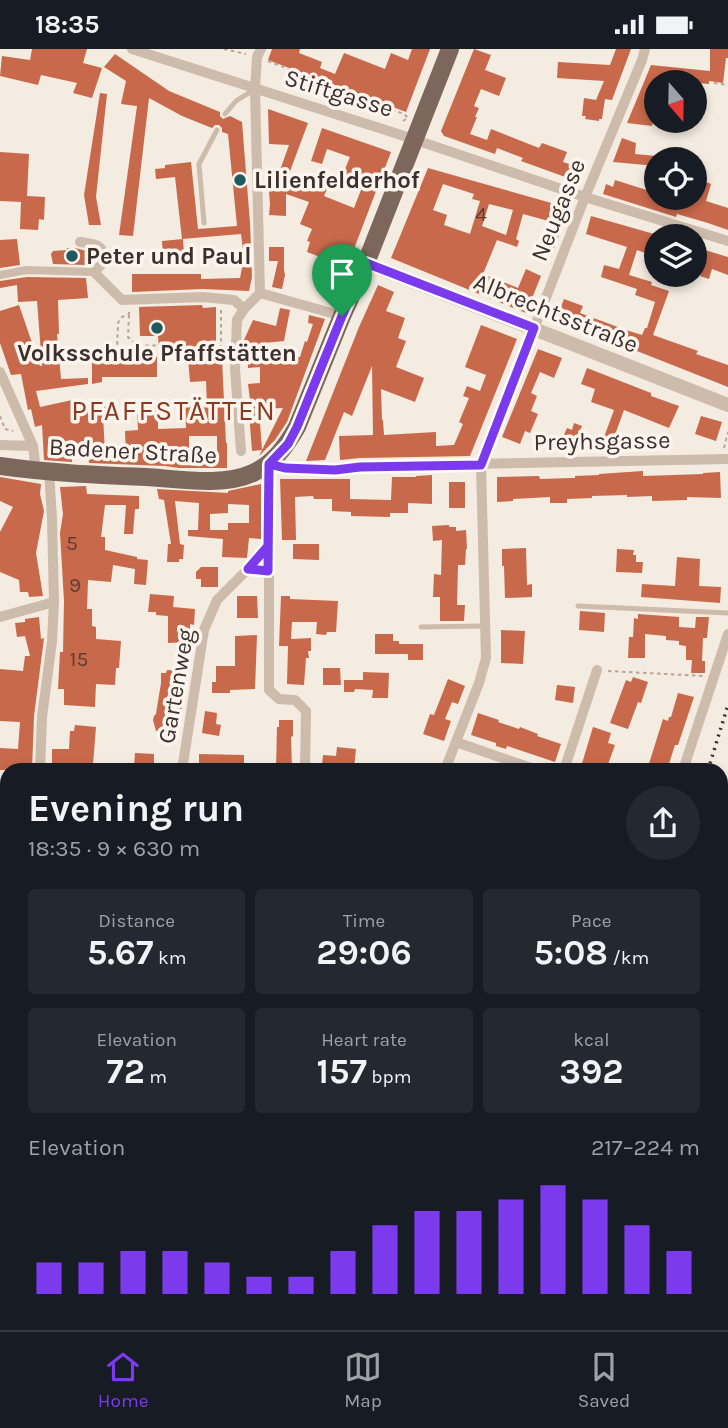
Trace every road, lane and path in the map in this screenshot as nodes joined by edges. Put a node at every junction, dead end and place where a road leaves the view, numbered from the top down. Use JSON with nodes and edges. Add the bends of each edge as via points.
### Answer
{"nodes":[{"id":1,"x":132,"y":49,"type":"edge"},
{"id":2,"x":223,"y":49,"type":"edge"},
{"id":3,"x":450,"y":49,"type":"edge"},
{"id":4,"x":645,"y":49,"type":"edge"},
{"id":5,"x":259,"y":53,"type":"edge"},
{"id":6,"x":714,"y":83,"type":"dead end"},
{"id":7,"x":728,"y":85,"type":"edge"},
{"id":8,"x":255,"y":89,"type":"junction"},
{"id":9,"x":225,"y":114,"type":"dead end"},
{"id":10,"x":403,"y":121,"type":"dead end"},
{"id":11,"x":217,"y":129,"type":"dead end"},
{"id":12,"x":414,"y":139,"type":"junction"},
{"id":13,"x":585,"y":197,"type":"junction"},
{"id":14,"x":204,"y":223,"type":"dead end"},
{"id":15,"x":728,"y":241,"type":"edge"},
{"id":16,"x":80,"y":242,"type":"dead end"},
{"id":17,"x":366,"y":263,"type":"junction"},
{"id":18,"x":94,"y":272,"type":"junction"},
{"id":19,"x":0,"y":275,"type":"edge"},
{"id":20,"x":260,"y":293,"type":"junction"},
{"id":21,"x":125,"y":300,"type":"junction"},
{"id":22,"x":223,"y":307,"type":"dead end"},
{"id":23,"x":244,"y":309,"type":"junction"},
{"id":24,"x":129,"y":314,"type":"junction"},
{"id":25,"x":342,"y":316,"type":"junction"},
{"id":26,"x":534,"y":328,"type":"junction"},
{"id":27,"x":159,"y":345,"type":"dead end"},
{"id":28,"x":144,"y":356,"type":"dead end"},
{"id":29,"x":224,"y":358,"type":"dead end"},
{"id":30,"x":0,"y":372,"type":"edge"},
{"id":31,"x":728,"y":405,"type":"edge"},
{"id":32,"x":0,"y":416,"type":"edge"},
{"id":33,"x":5,"y":429,"type":"junction"},
{"id":34,"x":13,"y":431,"type":"dead end"},
{"id":35,"x":728,"y":432,"type":"edge"},
{"id":36,"x":0,"y":433,"type":"edge"},
{"id":37,"x":0,"y":445,"type":"edge"},
{"id":38,"x":33,"y":446,"type":"junction"},
{"id":39,"x":241,"y":450,"type":"dead end"},
{"id":40,"x":725,"y":459,"type":"edge"},
{"id":41,"x":269,"y":464,"type":"junction"},
{"id":42,"x":481,"y":465,"type":"junction"},
{"id":43,"x":0,"y":466,"type":"edge"},
{"id":44,"x":42,"y":471,"type":"junction"},
{"id":45,"x":268,"y":546,"type":"junction"},
{"id":46,"x":248,"y":569,"type":"junction"},
{"id":47,"x":268,"y":571,"type":"junction"},
{"id":48,"x":54,"y":602,"type":"junction"},
{"id":49,"x":578,"y":606,"type":"dead end"},
{"id":50,"x":728,"y":613,"type":"edge"},
{"id":51,"x":0,"y":617,"type":"edge"},
{"id":52,"x":421,"y":627,"type":"dead end"},
{"id":53,"x":485,"y":627,"type":"junction"},
{"id":54,"x":728,"y":634,"type":"edge"},
{"id":55,"x":597,"y":670,"type":"joint"},
{"id":56,"x":714,"y":677,"type":"junction"},
{"id":57,"x":456,"y":742,"type":"junction"},
{"id":58,"x":40,"y":763,"type":"edge"},
{"id":59,"x":184,"y":763,"type":"edge"},
{"id":60,"x":305,"y":763,"type":"edge"},
{"id":61,"x":448,"y":763,"type":"edge"},
{"id":62,"x":517,"y":763,"type":"edge"},
{"id":63,"x":567,"y":763,"type":"edge"},
{"id":64,"x":685,"y":763,"type":"edge"}],
"edges":[{"from":1,"to":8,"type":"street","name":"Stiftgasse"},
{"from":2,"to":5,"type":"path"},
{"from":3,"to":12,"type":"main road","name":"Badener Straße"},
{"from":4,"to":13,"type":"street","name":"Neugasse"},
{"from":5,"to":8,"type":"street"},
{"from":5,"to":10,"type":"path","via":[[404,114],[408,118]]},
{"from":6,"to":7,"type":"path"},
{"from":8,"to":9,"type":"lane"},
{"from":8,"to":12,"type":"street","name":"Stiftgasse"},
{"from":8,"to":20,"type":"street"},
{"from":11,"to":14,"type":"lane","via":[[199,165]]},
{"from":12,"to":13,"type":"street","name":"Stiftgasse"},
{"from":12,"to":17,"type":"main road","name":"Badener Straße"},
{"from":13,"to":15,"type":"street","name":"Stiftgasse"},
{"from":13,"to":26,"type":"street","name":"Neugasse"},
{"from":16,"to":18,"type":"street","via":[[103,250],[106,260]]},
{"from":17,"to":25,"type":"main road","name":"Badener Straße"},
{"from":17,"to":26,"type":"street","name":"Albrechtsstraße"},
{"from":18,"to":19,"type":"street","via":[[26,269]]},
{"from":18,"to":21,"type":"street"},
{"from":20,"to":23,"type":"street"},
{"from":20,"to":25,"type":"street"},
{"from":21,"to":23,"type":"street","via":[[202,297],[234,300]]},
{"from":21,"to":24,"type":"path"},
{"from":22,"to":29,"type":"path"},
{"from":23,"to":39,"type":"street","via":[[237,320],[235,369]]},
{"from":24,"to":27,"type":"path","via":[[128,337],[140,346]]},
{"from":24,"to":28,"type":"path","via":[[118,323],[117,350]]},
{"from":25,"to":41,"type":"main road","name":"Badener Straße","via":[[297,427]]},
{"from":26,"to":31,"type":"street","name":"Albrechtsstraße"},
{"from":26,"to":42,"type":"street","name":"Neugasse"},
{"from":30,"to":38,"type":"street"},
{"from":32,"to":33,"type":"path"},
{"from":33,"to":34,"type":"path"},
{"from":33,"to":36,"type":"path"},
{"from":35,"to":40,"type":"path"},
{"from":37,"to":38,"type":"street"},
{"from":38,"to":44,"type":"street"},
{"from":40,"to":42,"type":"street","name":"Preyhsgasse"},
{"from":41,"to":42,"type":"street","name":"Preyhsgasse","via":[[335,470]]},
{"from":41,"to":44,"type":"main road","name":"Badener Straße","via":[[252,474],[220,481]]},
{"from":41,"to":45,"type":"street"},
{"from":42,"to":53,"type":"street"},
{"from":43,"to":44,"type":"main road","name":"Badener Straße"},
{"from":44,"to":48,"type":"street","via":[[52,518]]},
{"from":45,"to":46,"type":"street","name":"Gartenweg"},
{"from":45,"to":47,"type":"street"},
{"from":46,"to":47,"type":"street"},
{"from":46,"to":59,"type":"street","name":"Gartenweg","via":[[217,600],[204,630]]},
{"from":47,"to":60,"type":"street","via":[[269,690],[279,699],[295,700],[306,711]]},
{"from":48,"to":51,"type":"street"},
{"from":48,"to":58,"type":"street"},
{"from":49,"to":50,"type":"lane"},
{"from":52,"to":53,"type":"lane"},
{"from":53,"to":57,"type":"street","via":[[486,658]]},
{"from":54,"to":56,"type":"street"},
{"from":55,"to":56,"type":"path"},
{"from":55,"to":63,"type":"street"},
{"from":56,"to":64,"type":"street"},
{"from":57,"to":61,"type":"street"},
{"from":57,"to":62,"type":"street"}]}
